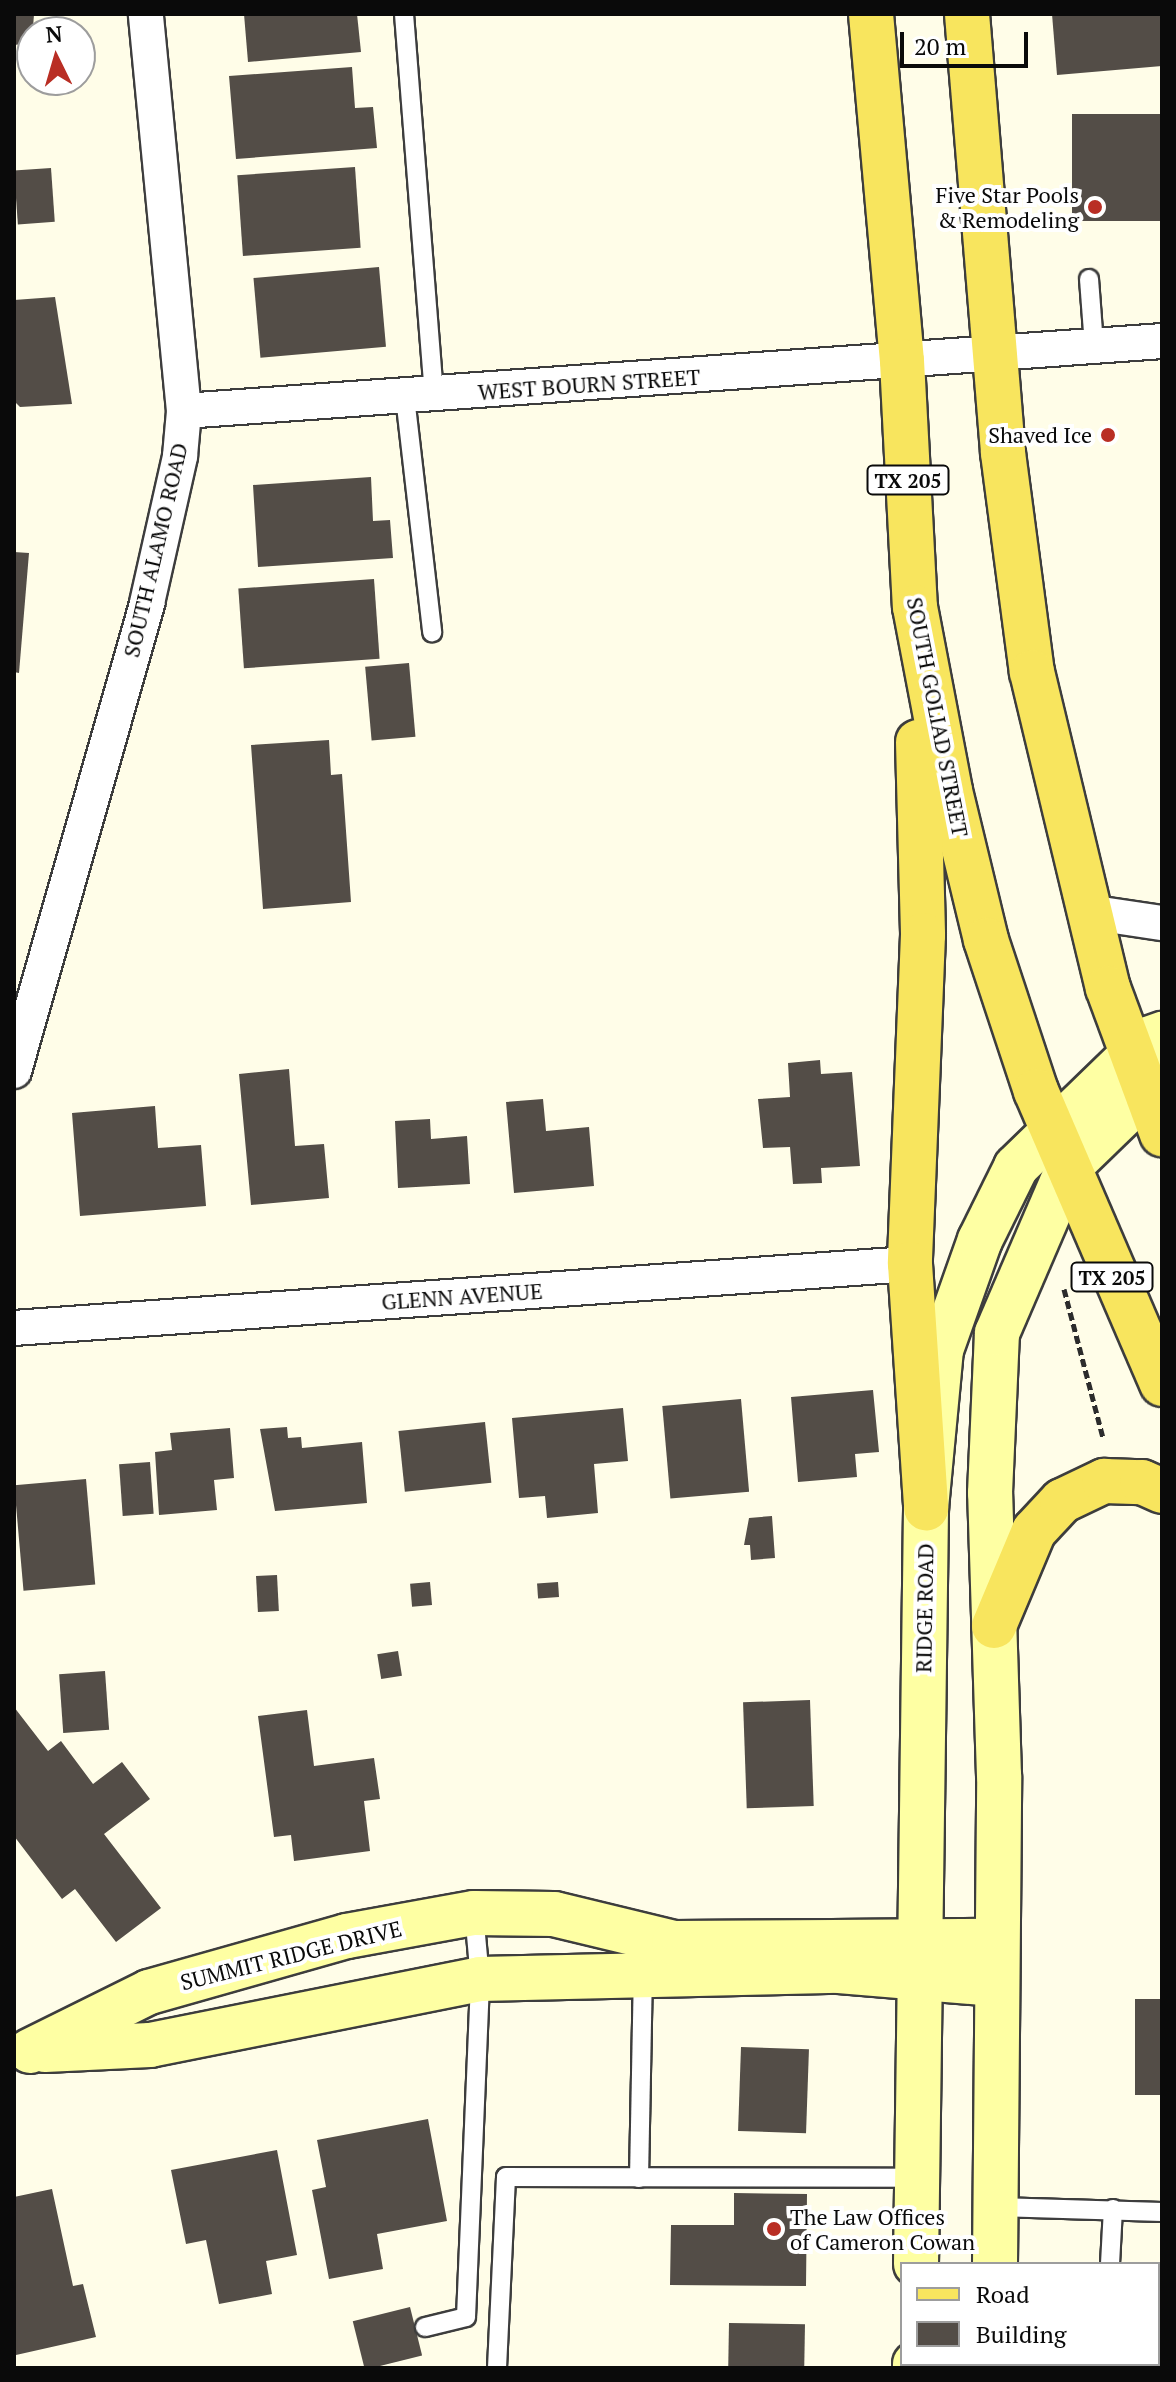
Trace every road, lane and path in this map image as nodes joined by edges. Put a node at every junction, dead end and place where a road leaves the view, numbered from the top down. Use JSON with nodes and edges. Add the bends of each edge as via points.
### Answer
{"nodes":[{"id":1,"x":146,"y":14,"type":"edge"},
{"id":2,"x":404,"y":14,"type":"edge"},
{"id":3,"x":871,"y":14,"type":"edge"},
{"id":4,"x":967,"y":14,"type":"edge"},
{"id":5,"x":1089,"y":279,"type":"dead end"},
{"id":6,"x":1162,"y":341,"type":"edge"},
{"id":7,"x":1094,"y":346,"type":"junction"},
{"id":8,"x":993,"y":352,"type":"junction"},
{"id":9,"x":902,"y":361,"type":"junction"},
{"id":10,"x":419,"y":395,"type":"junction"},
{"id":11,"x":184,"y":411,"type":"junction"},
{"id":12,"x":915,"y":607,"type":"junction"},
{"id":13,"x":432,"y":632,"type":"dead end"},
{"id":14,"x":1088,"y":912,"type":"junction"},
{"id":15,"x":1162,"y":923,"type":"edge"},
{"id":16,"x":1151,"y":1064,"type":"edge"},
{"id":17,"x":14,"y":1071,"type":"edge"},
{"id":18,"x":1162,"y":1134,"type":"edge"},
{"id":19,"x":1060,"y":1150,"type":"junction"},
{"id":20,"x":910,"y":1264,"type":"junction"},
{"id":21,"x":1063,"y":1286,"type":"dead end"},
{"id":22,"x":14,"y":1328,"type":"edge"},
{"id":23,"x":1162,"y":1384,"type":"edge"},
{"id":24,"x":1107,"y":1455,"type":"dead end"},
{"id":25,"x":1162,"y":1491,"type":"edge"},
{"id":26,"x":926,"y":1508,"type":"junction"},
{"id":27,"x":994,"y":1626,"type":"junction"},
{"id":28,"x":474,"y":1913,"type":"junction"},
{"id":29,"x":995,"y":1941,"type":"junction"},
{"id":30,"x":643,"y":1954,"type":"junction"},
{"id":31,"x":920,"y":1960,"type":"junction"},
{"id":32,"x":480,"y":1979,"type":"junction"},
{"id":33,"x":995,"y":1984,"type":"junction"},
{"id":34,"x":22,"y":2052,"type":"edge"},
{"id":35,"x":639,"y":2178,"type":"junction"},
{"id":36,"x":917,"y":2178,"type":"junction"},
{"id":37,"x":997,"y":2207,"type":"junction"},
{"id":38,"x":1113,"y":2209,"type":"junction"},
{"id":39,"x":1162,"y":2212,"type":"edge"},
{"id":40,"x":916,"y":2262,"type":"edge"},
{"id":41,"x":995,"y":2262,"type":"edge"},
{"id":42,"x":1110,"y":2262,"type":"edge"},
{"id":43,"x":425,"y":2327,"type":"dead end"},
{"id":44,"x":497,"y":2368,"type":"edge"}],
"edges":[{"from":1,"to":11,"type":"street","name":"SOUTH ALAMO ROAD"},
{"from":2,"to":10,"type":"lane"},
{"from":3,"to":9,"type":"main road","name":"SOUTH GOLIAD STREET","number":"TX 205"},
{"from":4,"to":8,"type":"main road"},
{"from":5,"to":7,"type":"lane"},
{"from":6,"to":7,"type":"street","name":"WEST BOURN STREET"},
{"from":7,"to":8,"type":"street","name":"WEST BOURN STREET"},
{"from":8,"to":9,"type":"street","name":"WEST BOURN STREET"},
{"from":8,"to":14,"type":"main road","via":[[1032,672]]},
{"from":9,"to":10,"type":"street","name":"WEST BOURN STREET"},
{"from":9,"to":12,"type":"main road","name":"SOUTH GOLIAD STREET","number":"TX 205"},
{"from":10,"to":11,"type":"street","name":"WEST BOURN STREET"},
{"from":10,"to":13,"type":"lane"},
{"from":11,"to":17,"type":"street","name":"SOUTH ALAMO ROAD","via":[[180,456],[147,603]]},
{"from":12,"to":19,"type":"main road","name":"SOUTH GOLIAD STREET","number":"TX 205","via":[[986,940]]},
{"from":12,"to":20,"type":"main road","via":[[923,935]]},
{"from":14,"to":15,"type":"street"},
{"from":14,"to":16,"type":"main road"},
{"from":16,"to":18,"type":"main road"},
{"from":16,"to":19,"type":"main road","name":"RIDGE ROAD"},
{"from":19,"to":23,"type":"main road","name":"SOUTH GOLIAD STREET","number":"TX 205"},
{"from":19,"to":26,"type":"main road","name":"RIDGE ROAD","via":[[1016,1167],[980,1240],[941,1350]]},
{"from":19,"to":27,"type":"main road","name":"RIDGE ROAD","via":[[997,1333],[990,1493]]},
{"from":20,"to":22,"type":"street","name":"GLENN AVENUE"},
{"from":20,"to":26,"type":"main road"},
{"from":21,"to":24,"type":"path"},
{"from":25,"to":27,"type":"main road","via":[[1142,1482],[1104,1481],[1062,1501],[1034,1531]]},
{"from":26,"to":31,"type":"main road","name":"RIDGE ROAD"},
{"from":27,"to":29,"type":"main road","name":"RIDGE ROAD"},
{"from":28,"to":30,"type":"main road","name":"SUMMIT RIDGE DRIVE","via":[[554,1914]]},
{"from":28,"to":32,"type":"lane"},
{"from":28,"to":34,"type":"main road","name":"SUMMIT RIDGE DRIVE","via":[[347,1936],[149,1992]]},
{"from":29,"to":31,"type":"main road","name":"SUMMIT RIDGE DRIVE"},
{"from":29,"to":33,"type":"main road","name":"RIDGE ROAD"},
{"from":30,"to":31,"type":"main road","name":"SUMMIT RIDGE DRIVE","via":[[839,1971]]},
{"from":30,"to":32,"type":"main road","name":"SUMMIT RIDGE DRIVE"},
{"from":30,"to":35,"type":"lane"},
{"from":31,"to":33,"type":"main road","name":"SUMMIT RIDGE DRIVE"},
{"from":31,"to":36,"type":"main road","name":"RIDGE ROAD"},
{"from":32,"to":34,"type":"main road","name":"SUMMIT RIDGE DRIVE","via":[[150,2045]]},
{"from":32,"to":43,"type":"lane","via":[[466,2317]]},
{"from":33,"to":37,"type":"main road","name":"RIDGE ROAD"},
{"from":35,"to":36,"type":"lane"},
{"from":35,"to":44,"type":"lane","via":[[506,2177]]},
{"from":36,"to":40,"type":"main road","name":"RIDGE ROAD"},
{"from":37,"to":38,"type":"lane"},
{"from":37,"to":41,"type":"main road","name":"RIDGE ROAD"},
{"from":38,"to":39,"type":"lane"},
{"from":38,"to":42,"type":"lane"}]}
